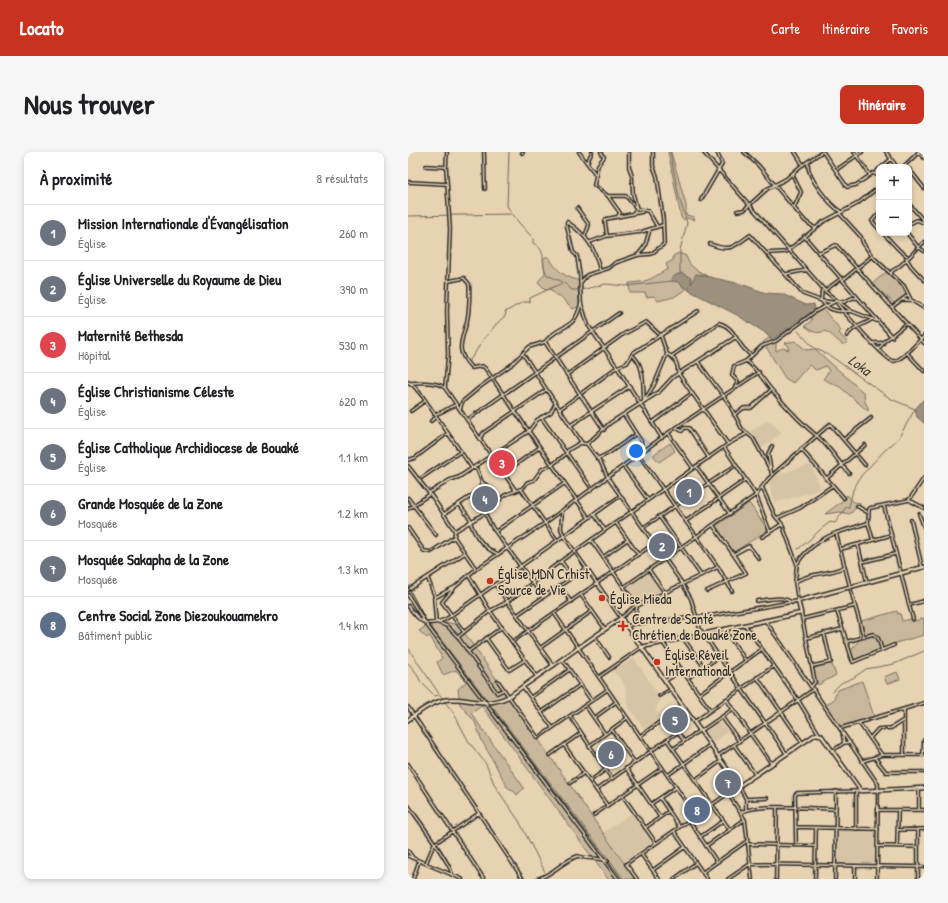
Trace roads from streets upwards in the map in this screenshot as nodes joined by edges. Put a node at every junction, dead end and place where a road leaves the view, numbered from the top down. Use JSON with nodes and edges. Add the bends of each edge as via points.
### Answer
{"nodes":[{"id":1,"x":447,"y":152,"type":"edge"},
{"id":2,"x":484,"y":152,"type":"edge"},
{"id":3,"x":579,"y":152,"type":"edge"},
{"id":4,"x":592,"y":152,"type":"edge"},
{"id":5,"x":601,"y":152,"type":"edge"},
{"id":6,"x":629,"y":152,"type":"edge"},
{"id":7,"x":653,"y":152,"type":"edge"},
{"id":8,"x":703,"y":152,"type":"edge"},
{"id":9,"x":717,"y":152,"type":"edge"},
{"id":10,"x":744,"y":152,"type":"edge"},
{"id":11,"x":795,"y":152,"type":"edge"},
{"id":12,"x":823,"y":152,"type":"edge"},
{"id":13,"x":854,"y":152,"type":"edge"},
{"id":14,"x":862,"y":152,"type":"edge"},
{"id":15,"x":886,"y":152,"type":"edge"},
{"id":16,"x":919,"y":152,"type":"edge"},
{"id":17,"x":856,"y":156,"type":"junction"},
{"id":18,"x":924,"y":158,"type":"edge"},
{"id":19,"x":892,"y":159,"type":"junction"},
{"id":20,"x":808,"y":162,"type":"junction"},
{"id":21,"x":587,"y":163,"type":"junction"},
{"id":22,"x":886,"y":164,"type":"edge"},
{"id":23,"x":895,"y":164,"type":"edge"},
{"id":24,"x":907,"y":164,"type":"edge"},
{"id":25,"x":803,"y":165,"type":"junction"},
{"id":26,"x":426,"y":166,"type":"dead end"},
{"id":27,"x":446,"y":167,"type":"junction"},
{"id":28,"x":719,"y":170,"type":"junction"},
{"id":29,"x":836,"y":170,"type":"junction"},
{"id":30,"x":794,"y":172,"type":"junction"},
{"id":31,"x":912,"y":173,"type":"edge"},
{"id":32,"x":596,"y":174,"type":"junction"},
{"id":33,"x":876,"y":174,"type":"edge"},
{"id":34,"x":870,"y":175,"type":"junction"},
{"id":35,"x":408,"y":182,"type":"edge"},
{"id":36,"x":447,"y":185,"type":"junction"},
{"id":37,"x":774,"y":185,"type":"junction"},
{"id":38,"x":924,"y":188,"type":"edge"},
{"id":39,"x":485,"y":189,"type":"dead end"},
{"id":40,"x":876,"y":190,"type":"edge"},
{"id":41,"x":608,"y":196,"type":"junction"},
{"id":42,"x":701,"y":200,"type":"dead end"},
{"id":43,"x":749,"y":205,"type":"junction"},
{"id":44,"x":577,"y":208,"type":"dead end"},
{"id":45,"x":794,"y":208,"type":"junction"},
{"id":46,"x":912,"y":208,"type":"edge"},
{"id":47,"x":637,"y":209,"type":"junction"},
{"id":48,"x":737,"y":211,"type":"dead end"},
{"id":49,"x":643,"y":212,"type":"junction"},
{"id":50,"x":633,"y":213,"type":"junction"},
{"id":51,"x":840,"y":213,"type":"junction"},
{"id":52,"x":618,"y":216,"type":"junction"},
{"id":53,"x":876,"y":216,"type":"edge"},
{"id":54,"x":912,"y":222,"type":"edge"},
{"id":55,"x":924,"y":222,"type":"edge"},
{"id":56,"x":663,"y":225,"type":"junction"},
{"id":57,"x":657,"y":226,"type":"junction"},
{"id":58,"x":876,"y":226,"type":"edge"},
{"id":59,"x":815,"y":228,"type":"junction"},
{"id":60,"x":650,"y":229,"type":"junction"},
{"id":61,"x":585,"y":236,"type":"junction"},
{"id":62,"x":607,"y":236,"type":"junction"},
{"id":63,"x":804,"y":236,"type":"junction"},
{"id":64,"x":886,"y":236,"type":"edge"},
{"id":65,"x":909,"y":236,"type":"edge"},
{"id":66,"x":590,"y":242,"type":"junction"},
{"id":67,"x":924,"y":242,"type":"edge"},
{"id":68,"x":710,"y":244,"type":"dead end"},
{"id":69,"x":918,"y":247,"type":"junction"},
{"id":70,"x":788,"y":250,"type":"junction"},
{"id":71,"x":924,"y":251,"type":"edge"},
{"id":72,"x":768,"y":253,"type":"junction"},
{"id":73,"x":818,"y":253,"type":"junction"},
{"id":74,"x":638,"y":255,"type":"junction"},
{"id":75,"x":872,"y":256,"type":"junction"},
{"id":76,"x":907,"y":257,"type":"junction"},
{"id":77,"x":856,"y":267,"type":"junction"},
{"id":78,"x":807,"y":270,"type":"junction"},
{"id":79,"x":600,"y":271,"type":"junction"},
{"id":80,"x":786,"y":274,"type":"junction"},
{"id":81,"x":891,"y":274,"type":"junction"},
{"id":82,"x":842,"y":279,"type":"junction"},
{"id":83,"x":924,"y":280,"type":"edge"},
{"id":84,"x":448,"y":282,"type":"junction"},
{"id":85,"x":581,"y":282,"type":"junction"},
{"id":86,"x":822,"y":289,"type":"junction"},
{"id":87,"x":824,"y":291,"type":"junction"},
{"id":88,"x":908,"y":295,"type":"junction"},
{"id":89,"x":858,"y":298,"type":"junction"},
{"id":90,"x":901,"y":300,"type":"junction"},
{"id":91,"x":910,"y":300,"type":"junction"},
{"id":92,"x":836,"y":301,"type":"junction"},
{"id":93,"x":822,"y":302,"type":"junction"},
{"id":94,"x":581,"y":303,"type":"junction"},
{"id":95,"x":832,"y":303,"type":"junction"},
{"id":96,"x":826,"y":306,"type":"junction"},
{"id":97,"x":892,"y":307,"type":"junction"},
{"id":98,"x":924,"y":309,"type":"edge"},
{"id":99,"x":698,"y":311,"type":"dead end"},
{"id":100,"x":844,"y":311,"type":"junction"},
{"id":101,"x":851,"y":311,"type":"junction"},
{"id":102,"x":619,"y":313,"type":"dead end"},
{"id":103,"x":871,"y":320,"type":"junction"},
{"id":104,"x":877,"y":320,"type":"junction"},
{"id":105,"x":906,"y":324,"type":"junction"},
{"id":106,"x":859,"y":327,"type":"junction"},
{"id":107,"x":593,"y":332,"type":"junction"},
{"id":108,"x":661,"y":336,"type":"junction"},
{"id":109,"x":847,"y":336,"type":"dead end"},
{"id":110,"x":924,"y":336,"type":"edge"},
{"id":111,"x":736,"y":337,"type":"junction"},
{"id":112,"x":892,"y":337,"type":"junction"},
{"id":113,"x":921,"y":339,"type":"junction"},
{"id":114,"x":545,"y":342,"type":"junction"},
{"id":115,"x":884,"y":342,"type":"junction"},
{"id":116,"x":872,"y":343,"type":"junction"},
{"id":117,"x":924,"y":343,"type":"edge"},
{"id":118,"x":604,"y":349,"type":"junction"},
{"id":119,"x":878,"y":349,"type":"junction"},
{"id":120,"x":747,"y":353,"type":"junction"},
{"id":121,"x":907,"y":353,"type":"junction"},
{"id":122,"x":523,"y":354,"type":"junction"},
{"id":123,"x":667,"y":354,"type":"junction"},
{"id":124,"x":632,"y":355,"type":"junction"},
{"id":125,"x":751,"y":355,"type":"junction"},
{"id":126,"x":672,"y":356,"type":"junction"},
{"id":127,"x":556,"y":358,"type":"junction"},
{"id":128,"x":747,"y":360,"type":"junction"},
{"id":129,"x":698,"y":362,"type":"junction"},
{"id":130,"x":617,"y":367,"type":"junction"},
{"id":131,"x":924,"y":371,"type":"edge"},
{"id":132,"x":534,"y":372,"type":"junction"},
{"id":133,"x":759,"y":372,"type":"junction"},
{"id":134,"x":568,"y":374,"type":"junction"},
{"id":135,"x":679,"y":374,"type":"junction"},
{"id":136,"x":493,"y":379,"type":"junction"},
{"id":137,"x":408,"y":382,"type":"edge"},
{"id":138,"x":412,"y":383,"type":"junction"},
{"id":139,"x":630,"y":386,"type":"junction"},
{"id":140,"x":445,"y":388,"type":"junction"},
{"id":141,"x":733,"y":389,"type":"junction"},
{"id":142,"x":546,"y":390,"type":"junction"},
{"id":143,"x":771,"y":390,"type":"junction"},
{"id":144,"x":692,"y":393,"type":"junction"},
{"id":145,"x":504,"y":394,"type":"junction"},
{"id":146,"x":581,"y":394,"type":"junction"},
{"id":147,"x":722,"y":396,"type":"junction"},
{"id":148,"x":425,"y":401,"type":"junction"},
{"id":149,"x":642,"y":403,"type":"junction"},
{"id":150,"x":555,"y":404,"type":"junction"},
{"id":151,"x":456,"y":406,"type":"junction"},
{"id":152,"x":560,"y":409,"type":"junction"},
{"id":153,"x":704,"y":409,"type":"junction"},
{"id":154,"x":460,"y":410,"type":"junction"},
{"id":155,"x":591,"y":410,"type":"junction"},
{"id":156,"x":411,"y":411,"type":"dead end"},
{"id":157,"x":516,"y":411,"type":"junction"},
{"id":158,"x":434,"y":414,"type":"junction"},
{"id":159,"x":624,"y":415,"type":"junction"},
{"id":160,"x":734,"y":415,"type":"junction"},
{"id":161,"x":541,"y":417,"type":"junction"},
{"id":162,"x":436,"y":418,"type":"junction"},
{"id":163,"x":871,"y":418,"type":"dead end"},
{"id":164,"x":467,"y":420,"type":"junction"},
{"id":165,"x":431,"y":421,"type":"dead end"},
{"id":166,"x":653,"y":422,"type":"junction"},
{"id":167,"x":571,"y":425,"type":"junction"},
{"id":168,"x":676,"y":428,"type":"junction"},
{"id":169,"x":604,"y":430,"type":"junction"},
{"id":170,"x":529,"y":431,"type":"junction"},
{"id":171,"x":448,"y":433,"type":"junction"},
{"id":172,"x":668,"y":433,"type":"junction"},
{"id":173,"x":636,"y":434,"type":"junction"},
{"id":174,"x":746,"y":434,"type":"junction"},
{"id":175,"x":816,"y":436,"type":"junction"},
{"id":176,"x":662,"y":438,"type":"junction"},
{"id":177,"x":480,"y":439,"type":"junction"},
{"id":178,"x":844,"y":439,"type":"junction"},
{"id":179,"x":582,"y":442,"type":"junction"},
{"id":180,"x":588,"y":444,"type":"junction"},
{"id":181,"x":728,"y":444,"type":"junction"},
{"id":182,"x":865,"y":444,"type":"dead end"},
{"id":183,"x":772,"y":446,"type":"dead end"},
{"id":184,"x":540,"y":447,"type":"junction"},
{"id":185,"x":724,"y":447,"type":"junction"},
{"id":186,"x":801,"y":449,"type":"junction"},
{"id":187,"x":460,"y":452,"type":"junction"},
{"id":188,"x":642,"y":453,"type":"junction"},
{"id":189,"x":856,"y":453,"type":"junction"},
{"id":190,"x":566,"y":454,"type":"junction"},
{"id":191,"x":639,"y":455,"type":"junction"},
{"id":192,"x":492,"y":456,"type":"junction"},
{"id":193,"x":709,"y":458,"type":"junction"},
{"id":194,"x":596,"y":459,"type":"junction"},
{"id":195,"x":408,"y":460,"type":"edge"},
{"id":196,"x":552,"y":464,"type":"junction"},
{"id":197,"x":736,"y":464,"type":"junction"},
{"id":198,"x":866,"y":465,"type":"dead end"},
{"id":199,"x":408,"y":466,"type":"edge"},
{"id":200,"x":696,"y":466,"type":"junction"},
{"id":201,"x":842,"y":466,"type":"junction"},
{"id":202,"x":624,"y":467,"type":"junction"},
{"id":203,"x":472,"y":468,"type":"junction"},
{"id":204,"x":693,"y":468,"type":"junction"},
{"id":205,"x":770,"y":469,"type":"junction"},
{"id":206,"x":504,"y":473,"type":"junction"},
{"id":207,"x":849,"y":473,"type":"dead end"},
{"id":208,"x":772,"y":476,"type":"junction"},
{"id":209,"x":608,"y":478,"type":"junction"},
{"id":210,"x":924,"y":478,"type":"edge"},
{"id":211,"x":420,"y":479,"type":"junction"},
{"id":212,"x":826,"y":479,"type":"junction"},
{"id":213,"x":745,"y":480,"type":"junction"},
{"id":214,"x":482,"y":482,"type":"junction"},
{"id":215,"x":708,"y":482,"type":"junction"},
{"id":216,"x":565,"y":483,"type":"junction"},
{"id":217,"x":832,"y":486,"type":"junction"},
{"id":218,"x":762,"y":488,"type":"junction"},
{"id":219,"x":520,"y":489,"type":"junction"},
{"id":220,"x":592,"y":489,"type":"junction"},
{"id":221,"x":664,"y":489,"type":"junction"},
{"id":222,"x":516,"y":491,"type":"junction"},
{"id":223,"x":475,"y":493,"type":"junction"},
{"id":224,"x":429,"y":494,"type":"junction"},
{"id":225,"x":756,"y":495,"type":"junction"},
{"id":226,"x":621,"y":496,"type":"junction"},
{"id":227,"x":408,"y":498,"type":"edge"},
{"id":228,"x":719,"y":498,"type":"junction"},
{"id":229,"x":844,"y":498,"type":"dead end"},
{"id":230,"x":577,"y":500,"type":"junction"},
{"id":231,"x":648,"y":500,"type":"junction"},
{"id":232,"x":909,"y":500,"type":"junction"},
{"id":233,"x":496,"y":502,"type":"junction"},
{"id":234,"x":459,"y":503,"type":"junction"},
{"id":235,"x":675,"y":505,"type":"junction"},
{"id":236,"x":413,"y":506,"type":"junction"},
{"id":237,"x":533,"y":506,"type":"junction"},
{"id":238,"x":857,"y":506,"type":"dead end"},
{"id":239,"x":884,"y":506,"type":"junction"},
{"id":240,"x":924,"y":508,"type":"edge"},
{"id":241,"x":408,"y":509,"type":"edge"},
{"id":242,"x":487,"y":510,"type":"junction"},
{"id":243,"x":562,"y":511,"type":"junction"},
{"id":244,"x":633,"y":511,"type":"junction"},
{"id":245,"x":868,"y":512,"type":"junction"},
{"id":246,"x":485,"y":513,"type":"junction"},
{"id":247,"x":443,"y":514,"type":"junction"},
{"id":248,"x":594,"y":514,"type":"junction"},
{"id":249,"x":730,"y":514,"type":"junction"},
{"id":250,"x":919,"y":514,"type":"dead end"},
{"id":251,"x":660,"y":516,"type":"junction"},
{"id":252,"x":589,"y":518,"type":"junction"},
{"id":253,"x":777,"y":518,"type":"junction"},
{"id":254,"x":911,"y":520,"type":"dead end"},
{"id":255,"x":470,"y":521,"type":"junction"},
{"id":256,"x":686,"y":521,"type":"junction"},
{"id":257,"x":616,"y":522,"type":"junction"},
{"id":258,"x":868,"y":522,"type":"junction"},
{"id":259,"x":545,"y":524,"type":"junction"},
{"id":260,"x":782,"y":524,"type":"junction"},
{"id":261,"x":714,"y":526,"type":"junction"},
{"id":262,"x":644,"y":527,"type":"junction"},
{"id":263,"x":924,"y":527,"type":"edge"},
{"id":264,"x":408,"y":528,"type":"edge"},
{"id":265,"x":605,"y":530,"type":"junction"},
{"id":266,"x":496,"y":531,"type":"junction"},
{"id":267,"x":455,"y":532,"type":"junction"},
{"id":268,"x":770,"y":532,"type":"junction"},
{"id":269,"x":836,"y":533,"type":"junction"},
{"id":270,"x":436,"y":535,"type":"dead end"},
{"id":271,"x":564,"y":536,"type":"junction"},
{"id":272,"x":891,"y":536,"type":"junction"},
{"id":273,"x":454,"y":537,"type":"junction"},
{"id":274,"x":697,"y":537,"type":"junction"},
{"id":275,"x":762,"y":537,"type":"dead end"},
{"id":276,"x":628,"y":539,"type":"junction"},
{"id":277,"x":557,"y":540,"type":"junction"},
{"id":278,"x":591,"y":540,"type":"junction"},
{"id":279,"x":873,"y":540,"type":"junction"},
{"id":280,"x":655,"y":543,"type":"junction"},
{"id":281,"x":858,"y":545,"type":"junction"},
{"id":282,"x":682,"y":548,"type":"junction"},
{"id":283,"x":508,"y":549,"type":"junction"},
{"id":284,"x":840,"y":549,"type":"junction"},
{"id":285,"x":575,"y":552,"type":"junction"},
{"id":286,"x":464,"y":553,"type":"junction"},
{"id":287,"x":499,"y":554,"type":"junction"},
{"id":288,"x":638,"y":554,"type":"junction"},
{"id":289,"x":734,"y":554,"type":"junction"},
{"id":290,"x":896,"y":554,"type":"junction"},
{"id":291,"x":603,"y":557,"type":"junction"},
{"id":292,"x":666,"y":559,"type":"junction"},
{"id":293,"x":759,"y":559,"type":"dead end"},
{"id":294,"x":561,"y":561,"type":"junction"},
{"id":295,"x":862,"y":562,"type":"junction"},
{"id":296,"x":797,"y":564,"type":"junction"},
{"id":297,"x":521,"y":566,"type":"junction"},
{"id":298,"x":718,"y":567,"type":"junction"},
{"id":299,"x":844,"y":567,"type":"junction"},
{"id":300,"x":923,"y":567,"type":"edge"},
{"id":301,"x":586,"y":568,"type":"junction"},
{"id":302,"x":476,"y":569,"type":"junction"},
{"id":303,"x":649,"y":570,"type":"junction"},
{"id":304,"x":613,"y":572,"type":"junction"},
{"id":305,"x":901,"y":573,"type":"junction"},
{"id":306,"x":700,"y":574,"type":"junction"},
{"id":307,"x":469,"y":576,"type":"junction"},
{"id":308,"x":572,"y":577,"type":"junction"},
{"id":309,"x":427,"y":578,"type":"junction"},
{"id":310,"x":532,"y":582,"type":"junction"},
{"id":311,"x":727,"y":582,"type":"junction"},
{"id":312,"x":795,"y":582,"type":"junction"},
{"id":313,"x":867,"y":582,"type":"junction"},
{"id":314,"x":682,"y":583,"type":"junction"},
{"id":315,"x":495,"y":584,"type":"junction"},
{"id":316,"x":597,"y":584,"type":"junction"},
{"id":317,"x":455,"y":586,"type":"junction"},
{"id":318,"x":560,"y":586,"type":"junction"},
{"id":319,"x":624,"y":587,"type":"junction"},
{"id":320,"x":850,"y":587,"type":"junction"},
{"id":321,"x":408,"y":590,"type":"edge"},
{"id":322,"x":707,"y":591,"type":"dead end"},
{"id":323,"x":732,"y":591,"type":"dead end"},
{"id":324,"x":665,"y":593,"type":"junction"},
{"id":325,"x":480,"y":594,"type":"junction"},
{"id":326,"x":408,"y":595,"type":"edge"},
{"id":327,"x":581,"y":595,"type":"junction"},
{"id":328,"x":435,"y":597,"type":"junction"},
{"id":329,"x":543,"y":598,"type":"junction"},
{"id":330,"x":757,"y":601,"type":"dead end"},
{"id":331,"x":924,"y":601,"type":"edge"},
{"id":332,"x":508,"y":602,"type":"junction"},
{"id":333,"x":571,"y":602,"type":"junction"},
{"id":334,"x":798,"y":602,"type":"junction"},
{"id":335,"x":792,"y":603,"type":"junction"},
{"id":336,"x":909,"y":605,"type":"junction"},
{"id":337,"x":408,"y":606,"type":"edge"},
{"id":338,"x":637,"y":606,"type":"junction"},
{"id":339,"x":855,"y":606,"type":"junction"},
{"id":340,"x":490,"y":611,"type":"junction"},
{"id":341,"x":592,"y":611,"type":"junction"},
{"id":342,"x":837,"y":611,"type":"junction"},
{"id":343,"x":554,"y":613,"type":"junction"},
{"id":344,"x":801,"y":613,"type":"junction"},
{"id":345,"x":451,"y":615,"type":"junction"},
{"id":346,"x":517,"y":615,"type":"junction"},
{"id":347,"x":696,"y":615,"type":"junction"},
{"id":348,"x":621,"y":618,"type":"junction"},
{"id":349,"x":802,"y":619,"type":"junction"},
{"id":350,"x":913,"y":619,"type":"dead end"},
{"id":351,"x":765,"y":620,"type":"junction"},
{"id":352,"x":436,"y":622,"type":"junction"},
{"id":353,"x":426,"y":624,"type":"junction"},
{"id":354,"x":634,"y":624,"type":"junction"},
{"id":355,"x":745,"y":625,"type":"junction"},
{"id":356,"x":627,"y":626,"type":"junction"},
{"id":357,"x":502,"y":627,"type":"junction"},
{"id":358,"x":605,"y":629,"type":"junction"},
{"id":359,"x":724,"y":629,"type":"junction"},
{"id":360,"x":842,"y":629,"type":"junction"},
{"id":361,"x":566,"y":630,"type":"junction"},
{"id":362,"x":528,"y":631,"type":"junction"},
{"id":363,"x":464,"y":632,"type":"junction"},
{"id":364,"x":824,"y":633,"type":"junction"},
{"id":365,"x":704,"y":634,"type":"junction"},
{"id":366,"x":458,"y":637,"type":"junction"},
{"id":367,"x":594,"y":637,"type":"junction"},
{"id":368,"x":864,"y":637,"type":"junction"},
{"id":369,"x":486,"y":638,"type":"junction"},
{"id":370,"x":683,"y":638,"type":"junction"},
{"id":371,"x":806,"y":638,"type":"junction"},
{"id":372,"x":512,"y":642,"type":"junction"},
{"id":373,"x":663,"y":642,"type":"junction"},
{"id":374,"x":846,"y":642,"type":"junction"},
{"id":375,"x":894,"y":645,"type":"dead end"},
{"id":376,"x":642,"y":647,"type":"junction"},
{"id":377,"x":540,"y":648,"type":"junction"},
{"id":378,"x":578,"y":648,"type":"junction"},
{"id":379,"x":762,"y":649,"type":"junction"},
{"id":380,"x":882,"y":650,"type":"junction"},
{"id":381,"x":468,"y":651,"type":"junction"},
{"id":382,"x":609,"y":657,"type":"dead end"},
{"id":383,"x":719,"y":657,"type":"junction"},
{"id":384,"x":562,"y":659,"type":"junction"},
{"id":385,"x":524,"y":660,"type":"junction"},
{"id":386,"x":746,"y":661,"type":"junction"},
{"id":387,"x":552,"y":666,"type":"junction"},
{"id":388,"x":774,"y":666,"type":"junction"},
{"id":389,"x":813,"y":666,"type":"junction"},
{"id":390,"x":704,"y":668,"type":"junction"},
{"id":391,"x":569,"y":670,"type":"junction"},
{"id":392,"x":682,"y":670,"type":"junction"},
{"id":393,"x":730,"y":672,"type":"junction"},
{"id":394,"x":537,"y":677,"type":"junction"},
{"id":395,"x":599,"y":677,"type":"junction"},
{"id":396,"x":757,"y":677,"type":"junction"},
{"id":397,"x":688,"y":678,"type":"junction"},
{"id":398,"x":665,"y":681,"type":"junction"},
{"id":399,"x":498,"y":682,"type":"dead end"},
{"id":400,"x":580,"y":685,"type":"junction"},
{"id":401,"x":523,"y":686,"type":"junction"},
{"id":402,"x":812,"y":686,"type":"junction"},
{"id":403,"x":741,"y":688,"type":"junction"},
{"id":404,"x":671,"y":689,"type":"junction"},
{"id":405,"x":814,"y":689,"type":"junction"},
{"id":406,"x":503,"y":690,"type":"junction"},
{"id":407,"x":607,"y":690,"type":"junction"},
{"id":408,"x":699,"y":694,"type":"junction"},
{"id":409,"x":659,"y":696,"type":"dead end"},
{"id":410,"x":508,"y":697,"type":"junction"},
{"id":411,"x":531,"y":697,"type":"junction"},
{"id":412,"x":726,"y":699,"type":"junction"},
{"id":413,"x":798,"y":700,"type":"junction"},
{"id":414,"x":591,"y":701,"type":"junction"},
{"id":415,"x":616,"y":702,"type":"junction"},
{"id":416,"x":486,"y":703,"type":"junction"},
{"id":417,"x":924,"y":703,"type":"edge"},
{"id":418,"x":585,"y":705,"type":"junction"},
{"id":419,"x":683,"y":706,"type":"junction"},
{"id":420,"x":408,"y":707,"type":"edge"},
{"id":421,"x":733,"y":709,"type":"junction"},
{"id":422,"x":904,"y":709,"type":"junction"},
{"id":423,"x":710,"y":710,"type":"junction"},
{"id":424,"x":542,"y":712,"type":"junction"},
{"id":425,"x":781,"y":712,"type":"junction"},
{"id":426,"x":414,"y":716,"type":"junction"},
{"id":427,"x":570,"y":716,"type":"junction"},
{"id":428,"x":722,"y":716,"type":"junction"},
{"id":429,"x":667,"y":717,"type":"junction"},
{"id":430,"x":594,"y":718,"type":"junction"},
{"id":431,"x":628,"y":718,"type":"junction"},
{"id":432,"x":408,"y":720,"type":"edge"},
{"id":433,"x":904,"y":720,"type":"junction"},
{"id":434,"x":694,"y":722,"type":"junction"},
{"id":435,"x":859,"y":722,"type":"junction"},
{"id":436,"x":765,"y":723,"type":"junction"},
{"id":437,"x":553,"y":728,"type":"junction"},
{"id":438,"x":612,"y":729,"type":"junction"},
{"id":439,"x":841,"y":729,"type":"junction"},
{"id":440,"x":700,"y":731,"type":"junction"},
{"id":441,"x":678,"y":732,"type":"junction"},
{"id":442,"x":581,"y":734,"type":"junction"},
{"id":443,"x":605,"y":734,"type":"junction"},
{"id":444,"x":750,"y":734,"type":"junction"},
{"id":445,"x":819,"y":734,"type":"junction"},
{"id":446,"x":640,"y":736,"type":"junction"},
{"id":447,"x":870,"y":738,"type":"junction"},
{"id":448,"x":667,"y":740,"type":"junction"},
{"id":449,"x":924,"y":740,"type":"edge"},
{"id":450,"x":684,"y":741,"type":"junction"},
{"id":451,"x":739,"y":741,"type":"junction"},
{"id":452,"x":802,"y":742,"type":"junction"},
{"id":453,"x":850,"y":742,"type":"junction"},
{"id":454,"x":844,"y":743,"type":"junction"},
{"id":455,"x":564,"y":745,"type":"junction"},
{"id":456,"x":710,"y":745,"type":"junction"},
{"id":457,"x":734,"y":745,"type":"junction"},
{"id":458,"x":588,"y":746,"type":"junction"},
{"id":459,"x":673,"y":749,"type":"junction"},
{"id":460,"x":832,"y":750,"type":"junction"},
{"id":461,"x":651,"y":752,"type":"junction"},
{"id":462,"x":786,"y":753,"type":"junction"},
{"id":463,"x":550,"y":755,"type":"dead end"},
{"id":464,"x":882,"y":755,"type":"junction"},
{"id":465,"x":904,"y":755,"type":"junction"},
{"id":466,"x":924,"y":755,"type":"edge"},
{"id":467,"x":718,"y":756,"type":"junction"},
{"id":468,"x":875,"y":758,"type":"junction"},
{"id":469,"x":721,"y":761,"type":"junction"},
{"id":470,"x":863,"y":761,"type":"junction"},
{"id":471,"x":635,"y":763,"type":"junction"},
{"id":472,"x":771,"y":763,"type":"junction"},
{"id":473,"x":408,"y":764,"type":"edge"},
{"id":474,"x":684,"y":764,"type":"junction"},
{"id":475,"x":626,"y":768,"type":"junction"},
{"id":476,"x":662,"y":768,"type":"junction"},
{"id":477,"x":605,"y":770,"type":"junction"},
{"id":478,"x":924,"y":772,"type":"edge"},
{"id":479,"x":584,"y":773,"type":"junction"},
{"id":480,"x":755,"y":774,"type":"junction"},
{"id":481,"x":668,"y":775,"type":"junction"},
{"id":482,"x":612,"y":779,"type":"junction"},
{"id":483,"x":695,"y":780,"type":"junction"},
{"id":484,"x":590,"y":781,"type":"junction"},
{"id":485,"x":570,"y":783,"type":"dead end"},
{"id":486,"x":638,"y":785,"type":"junction"},
{"id":487,"x":739,"y":786,"type":"junction"},
{"id":488,"x":676,"y":787,"type":"junction"},
{"id":489,"x":919,"y":788,"type":"junction"},
{"id":490,"x":924,"y":788,"type":"edge"},
{"id":491,"x":596,"y":790,"type":"junction"},
{"id":492,"x":878,"y":790,"type":"junction"},
{"id":493,"x":836,"y":791,"type":"junction"},
{"id":494,"x":860,"y":791,"type":"junction"},
{"id":495,"x":856,"y":792,"type":"junction"},
{"id":496,"x":728,"y":793,"type":"junction"},
{"id":497,"x":622,"y":795,"type":"junction"},
{"id":498,"x":660,"y":798,"type":"junction"},
{"id":499,"x":767,"y":798,"type":"dead end"},
{"id":500,"x":746,"y":799,"type":"junction"},
{"id":501,"x":651,"y":804,"type":"junction"},
{"id":502,"x":712,"y":804,"type":"junction"},
{"id":503,"x":408,"y":805,"type":"edge"},
{"id":504,"x":607,"y":806,"type":"junction"},
{"id":505,"x":777,"y":808,"type":"junction"},
{"id":506,"x":796,"y":808,"type":"junction"},
{"id":507,"x":836,"y":809,"type":"junction"},
{"id":508,"x":746,"y":810,"type":"junction"},
{"id":509,"x":878,"y":810,"type":"junction"},
{"id":510,"x":898,"y":810,"type":"junction"},
{"id":511,"x":919,"y":810,"type":"junction"},
{"id":512,"x":924,"y":810,"type":"edge"},
{"id":513,"x":669,"y":811,"type":"junction"},
{"id":514,"x":742,"y":812,"type":"junction"},
{"id":515,"x":479,"y":813,"type":"junction"},
{"id":516,"x":594,"y":816,"type":"dead end"},
{"id":517,"x":696,"y":816,"type":"junction"},
{"id":518,"x":660,"y":817,"type":"junction"},
{"id":519,"x":689,"y":820,"type":"junction"},
{"id":520,"x":723,"y":820,"type":"junction"},
{"id":521,"x":745,"y":820,"type":"junction"},
{"id":522,"x":680,"y":827,"type":"junction"},
{"id":523,"x":796,"y":827,"type":"junction"},
{"id":524,"x":645,"y":828,"type":"junction"},
{"id":525,"x":816,"y":828,"type":"junction"},
{"id":526,"x":836,"y":828,"type":"junction"},
{"id":527,"x":856,"y":828,"type":"junction"},
{"id":528,"x":878,"y":829,"type":"junction"},
{"id":529,"x":918,"y":829,"type":"junction"},
{"id":530,"x":924,"y":829,"type":"edge"},
{"id":531,"x":730,"y":830,"type":"junction"},
{"id":532,"x":898,"y":830,"type":"junction"},
{"id":533,"x":452,"y":831,"type":"junction"},
{"id":534,"x":674,"y":831,"type":"junction"},
{"id":535,"x":700,"y":837,"type":"junction"},
{"id":536,"x":747,"y":841,"type":"junction"},
{"id":537,"x":656,"y":843,"type":"junction"},
{"id":538,"x":434,"y":844,"type":"junction"},
{"id":539,"x":747,"y":844,"type":"junction"},
{"id":540,"x":777,"y":845,"type":"junction"},
{"id":541,"x":796,"y":845,"type":"junction"},
{"id":542,"x":706,"y":846,"type":"junction"},
{"id":543,"x":816,"y":846,"type":"junction"},
{"id":544,"x":877,"y":846,"type":"junction"},
{"id":545,"x":897,"y":846,"type":"junction"},
{"id":546,"x":685,"y":847,"type":"junction"},
{"id":547,"x":918,"y":847,"type":"junction"},
{"id":548,"x":408,"y":851,"type":"edge"},
{"id":549,"x":641,"y":854,"type":"junction"},
{"id":550,"x":408,"y":856,"type":"edge"},
{"id":551,"x":412,"y":858,"type":"junction"},
{"id":552,"x":602,"y":859,"type":"junction"},
{"id":553,"x":419,"y":861,"type":"junction"},
{"id":554,"x":608,"y":861,"type":"dead end"},
{"id":555,"x":717,"y":862,"type":"junction"},
{"id":556,"x":426,"y":863,"type":"junction"},
{"id":557,"x":696,"y":863,"type":"junction"},
{"id":558,"x":750,"y":864,"type":"junction"},
{"id":559,"x":777,"y":865,"type":"junction"},
{"id":560,"x":816,"y":865,"type":"junction"},
{"id":561,"x":835,"y":866,"type":"junction"},
{"id":562,"x":855,"y":866,"type":"junction"},
{"id":563,"x":877,"y":866,"type":"junction"},
{"id":564,"x":918,"y":867,"type":"junction"},
{"id":565,"x":924,"y":867,"type":"edge"},
{"id":566,"x":653,"y":870,"type":"junction"},
{"id":567,"x":702,"y":872,"type":"junction"},
{"id":568,"x":452,"y":875,"type":"junction"},
{"id":569,"x":617,"y":878,"type":"edge"},
{"id":570,"x":413,"y":879,"type":"edge"},
{"id":571,"x":462,"y":879,"type":"edge"},
{"id":572,"x":484,"y":879,"type":"edge"},
{"id":573,"x":523,"y":879,"type":"edge"},
{"id":574,"x":536,"y":879,"type":"edge"},
{"id":575,"x":613,"y":879,"type":"edge"},
{"id":576,"x":636,"y":879,"type":"edge"},
{"id":577,"x":659,"y":879,"type":"edge"},
{"id":578,"x":674,"y":879,"type":"edge"},
{"id":579,"x":707,"y":879,"type":"edge"},
{"id":580,"x":728,"y":879,"type":"edge"},
{"id":581,"x":752,"y":879,"type":"edge"},
{"id":582,"x":776,"y":879,"type":"edge"},
{"id":583,"x":815,"y":879,"type":"edge"},
{"id":584,"x":835,"y":879,"type":"edge"},
{"id":585,"x":855,"y":879,"type":"edge"},
{"id":586,"x":877,"y":879,"type":"edge"},
{"id":587,"x":918,"y":879,"type":"edge"}],
"edges":[{"from":1,"to":27,"type":"street"},
{"from":2,"to":39,"type":"street"},
{"from":3,"to":21,"type":"street"},
{"from":4,"to":21,"type":"street"},
{"from":5,"to":32,"type":"street","via":[[604,157],[598,164]]},
{"from":6,"to":47,"type":"street"},
{"from":7,"to":56,"type":"street"},
{"from":8,"to":28,"type":"street"},
{"from":9,"to":28,"type":"street","via":[[721,161]]},
{"from":10,"to":37,"type":"street"},
{"from":11,"to":25,"type":"street"},
{"from":12,"to":20,"type":"street"},
{"from":12,"to":29,"type":"street"},
{"from":13,"to":17,"type":"street"},
{"from":14,"to":17,"type":"street"},
{"from":15,"to":19,"type":"street"},
{"from":16,"to":18,"type":"street"},
{"from":16,"to":24,"type":"street"},
{"from":17,"to":29,"type":"street"},
{"from":17,"to":34,"type":"street"},
{"from":19,"to":22,"type":"street"},
{"from":19,"to":23,"type":"street"},
{"from":20,"to":25,"type":"street"},
{"from":20,"to":51,"type":"street","via":[[812,179]]},
{"from":21,"to":32,"type":"street"},
{"from":25,"to":30,"type":"street"},
{"from":26,"to":27,"type":"street"},
{"from":27,"to":36,"type":"street"},
{"from":28,"to":42,"type":"street"},
{"from":28,"to":43,"type":"street"},
{"from":29,"to":34,"type":"street","via":[[847,187],[856,185]]},
{"from":30,"to":37,"type":"street"},
{"from":30,"to":45,"type":"street","via":[[793,176],[801,192]]},
{"from":31,"to":38,"type":"street"},
{"from":32,"to":41,"type":"street","via":[[594,184]]},
{"from":33,"to":34,"type":"street"},
{"from":35,"to":36,"type":"street"},
{"from":36,"to":84,"type":"street","via":[[450,229]]},
{"from":37,"to":43,"type":"street"},
{"from":37,"to":45,"type":"street"},
{"from":40,"to":51,"type":"street","via":[[861,202]]},
{"from":41,"to":47,"type":"street","via":[[626,196]]},
{"from":41,"to":52,"type":"street","via":[[619,210]]},
{"from":43,"to":48,"type":"street"},
{"from":43,"to":70,"type":"street"},
{"from":44,"to":61,"type":"street","via":[[589,225]]},
{"from":45,"to":59,"type":"street"},
{"from":46,"to":55,"type":"street"},
{"from":47,"to":49,"type":"street"},
{"from":47,"to":50,"type":"street"},
{"from":49,"to":50,"type":"street"},
{"from":49,"to":57,"type":"street","via":[[648,212]]},
{"from":50,"to":52,"type":"street"},
{"from":51,"to":59,"type":"street"},
{"from":51,"to":75,"type":"street"},
{"from":52,"to":62,"type":"street","via":[[605,221]]},
{"from":53,"to":58,"type":"street","via":[[872,221]]},
{"from":54,"to":55,"type":"street","via":[[917,220]]},
{"from":56,"to":57,"type":"street"},
{"from":56,"to":74,"type":"street","via":[[662,246],[651,254]]},
{"from":57,"to":60,"type":"street"},
{"from":59,"to":63,"type":"street"},
{"from":60,"to":62,"type":"street"},
{"from":60,"to":74,"type":"street","via":[[646,246]]},
{"from":61,"to":66,"type":"street"},
{"from":61,"to":85,"type":"street","via":[[568,222],[567,227],[573,252],[577,256]]},
{"from":62,"to":66,"type":"street"},
{"from":63,"to":70,"type":"street"},
{"from":63,"to":73,"type":"street"},
{"from":64,"to":76,"type":"street"},
{"from":65,"to":69,"type":"street"},
{"from":66,"to":79,"type":"street"},
{"from":67,"to":69,"type":"street"},
{"from":68,"to":72,"type":"street","via":[[721,249],[729,249],[750,235]]},
{"from":69,"to":71,"type":"street"},
{"from":69,"to":76,"type":"street"},
{"from":70,"to":72,"type":"street","via":[[783,253]]},
{"from":70,"to":78,"type":"street"},
{"from":72,"to":80,"type":"street"},
{"from":73,"to":77,"type":"street","via":[[836,245]]},
{"from":73,"to":82,"type":"street"},
{"from":74,"to":79,"type":"street"},
{"from":75,"to":77,"type":"street"},
{"from":75,"to":81,"type":"street"},
{"from":76,"to":81,"type":"street"},
{"from":76,"to":83,"type":"street","via":[[911,266]]},
{"from":77,"to":82,"type":"street"},
{"from":77,"to":97,"type":"street"},
{"from":78,"to":80,"type":"street"},
{"from":78,"to":86,"type":"street"},
{"from":79,"to":85,"type":"street","via":[[587,275]]},
{"from":80,"to":93,"type":"street","via":[[805,295]]},
{"from":81,"to":88,"type":"street","via":[[904,286]]},
{"from":82,"to":87,"type":"street"},
{"from":82,"to":89,"type":"street"},
{"from":84,"to":136,"type":"street","via":[[464,278],[469,284],[467,317],[461,338],[462,355],[472,368],[486,368]]},
{"from":84,"to":140,"type":"street","via":[[448,359]]},
{"from":85,"to":94,"type":"street"},
{"from":86,"to":87,"type":"street"},
{"from":86,"to":93,"type":"street"},
{"from":87,"to":92,"type":"street"},
{"from":88,"to":90,"type":"street"},
{"from":88,"to":91,"type":"street"},
{"from":89,"to":92,"type":"street","via":[[844,302]]},
{"from":89,"to":104,"type":"street"},
{"from":90,"to":91,"type":"street"},
{"from":90,"to":97,"type":"street"},
{"from":91,"to":98,"type":"street"},
{"from":92,"to":95,"type":"street"},
{"from":92,"to":100,"type":"street"},
{"from":92,"to":101,"type":"street"},
{"from":93,"to":95,"type":"street"},
{"from":93,"to":96,"type":"street"},
{"from":94,"to":107,"type":"street"},
{"from":94,"to":114,"type":"street","via":[[577,318],[552,334]]},
{"from":95,"to":96,"type":"street"},
{"from":96,"to":100,"type":"street"},
{"from":96,"to":125,"type":"street"},
{"from":97,"to":105,"type":"street"},
{"from":99,"to":108,"type":"street"},
{"from":100,"to":101,"type":"street"},
{"from":100,"to":106,"type":"street"},
{"from":101,"to":103,"type":"street"},
{"from":102,"to":107,"type":"street"},
{"from":103,"to":104,"type":"street"},
{"from":103,"to":106,"type":"street"},
{"from":104,"to":112,"type":"street"},
{"from":105,"to":112,"type":"street"},
{"from":105,"to":113,"type":"street"},
{"from":106,"to":109,"type":"street"},
{"from":106,"to":116,"type":"street"},
{"from":107,"to":118,"type":"street"},
{"from":107,"to":127,"type":"street"},
{"from":108,"to":118,"type":"street","via":[[646,322],[622,335]]},
{"from":108,"to":123,"type":"street"},
{"from":108,"to":124,"type":"street"},
{"from":110,"to":113,"type":"street"},
{"from":111,"to":120,"type":"street"},
{"from":111,"to":126,"type":"street","via":[[732,330],[719,323]]},
{"from":111,"to":129,"type":"street"},
{"from":112,"to":115,"type":"street"},
{"from":113,"to":117,"type":"street"},
{"from":113,"to":121,"type":"street"},
{"from":114,"to":122,"type":"street","via":[[529,347]]},
{"from":114,"to":127,"type":"street"},
{"from":115,"to":116,"type":"street"},
{"from":115,"to":119,"type":"street"},
{"from":116,"to":119,"type":"street"},
{"from":118,"to":130,"type":"street"},
{"from":118,"to":134,"type":"street"},
{"from":119,"to":121,"type":"street","via":[[893,362]]},
{"from":120,"to":125,"type":"street"},
{"from":120,"to":128,"type":"street"},
{"from":121,"to":131,"type":"street"},
{"from":122,"to":132,"type":"street"},
{"from":122,"to":136,"type":"street"},
{"from":123,"to":126,"type":"street"},
{"from":123,"to":149,"type":"street","via":[[654,385]]},
{"from":124,"to":130,"type":"street","via":[[624,365]]},
{"from":124,"to":149,"type":"street","via":[[640,366],[643,382]]},
{"from":125,"to":128,"type":"street"},
{"from":126,"to":135,"type":"street","via":[[678,365]]},
{"from":127,"to":132,"type":"street"},
{"from":127,"to":134,"type":"street"},
{"from":128,"to":133,"type":"street"},
{"from":128,"to":141,"type":"street","via":[[733,367],[732,374],[738,382]]},
{"from":129,"to":135,"type":"street"},
{"from":129,"to":147,"type":"street"},
{"from":130,"to":139,"type":"street"},
{"from":130,"to":146,"type":"street"},
{"from":132,"to":142,"type":"street"},
{"from":132,"to":145,"type":"street"},
{"from":133,"to":141,"type":"street"},
{"from":133,"to":143,"type":"street"},
{"from":134,"to":146,"type":"street"},
{"from":135,"to":144,"type":"street"},
{"from":135,"to":149,"type":"street","via":[[669,381],[665,388]]},
{"from":136,"to":145,"type":"street"},
{"from":136,"to":154,"type":"street","via":[[462,402]]},
{"from":137,"to":138,"type":"street"},
{"from":138,"to":140,"type":"street","via":[[442,384]]},
{"from":138,"to":148,"type":"street"},
{"from":139,"to":149,"type":"street"},
{"from":139,"to":155,"type":"street"},
{"from":140,"to":151,"type":"street"},
{"from":141,"to":147,"type":"street"},
{"from":142,"to":150,"type":"street"},
{"from":142,"to":157,"type":"street"},
{"from":143,"to":160,"type":"street","via":[[751,408],[744,408]]},
{"from":143,"to":175,"type":"street"},
{"from":144,"to":153,"type":"street"},
{"from":144,"to":166,"type":"street"},
{"from":145,"to":157,"type":"street"},
{"from":145,"to":164,"type":"street"},
{"from":146,"to":152,"type":"street"},
{"from":146,"to":155,"type":"street"},
{"from":147,"to":153,"type":"street"},
{"from":147,"to":160,"type":"street"},
{"from":148,"to":156,"type":"street"},
{"from":148,"to":158,"type":"street"},
{"from":149,"to":159,"type":"street"},
{"from":149,"to":166,"type":"street"},
{"from":150,"to":152,"type":"street"},
{"from":150,"to":161,"type":"street","via":[[551,412]]},
{"from":151,"to":154,"type":"street"},
{"from":151,"to":158,"type":"street"},
{"from":152,"to":167,"type":"street"},
{"from":153,"to":168,"type":"street"},
{"from":153,"to":181,"type":"street"},
{"from":154,"to":164,"type":"street"},
{"from":155,"to":167,"type":"street"},
{"from":155,"to":169,"type":"street"},
{"from":157,"to":170,"type":"street"},
{"from":157,"to":177,"type":"street","via":[[483,433]]},
{"from":158,"to":162,"type":"street"},
{"from":159,"to":169,"type":"street"},
{"from":159,"to":173,"type":"street"},
{"from":160,"to":174,"type":"street"},
{"from":161,"to":170,"type":"street"},
{"from":161,"to":190,"type":"street"},
{"from":162,"to":165,"type":"street"},
{"from":162,"to":171,"type":"street"},
{"from":163,"to":178,"type":"street"},
{"from":164,"to":177,"type":"street"},
{"from":166,"to":176,"type":"street"},
{"from":167,"to":179,"type":"street"},
{"from":168,"to":172,"type":"street"},
{"from":168,"to":193,"type":"street","via":[[682,431],[689,428]]},
{"from":169,"to":180,"type":"street"},
{"from":170,"to":184,"type":"street"},
{"from":170,"to":192,"type":"street"},
{"from":171,"to":187,"type":"street"},
{"from":171,"to":195,"type":"street","via":[[415,458]]},
{"from":172,"to":176,"type":"street"},
{"from":172,"to":204,"type":"street"},
{"from":173,"to":188,"type":"street","via":[[642,444]]},
{"from":173,"to":194,"type":"street"},
{"from":174,"to":181,"type":"street"},
{"from":174,"to":205,"type":"street","via":[[753,438]]},
{"from":175,"to":178,"type":"street","via":[[830,424]]},
{"from":175,"to":186,"type":"street"},
{"from":175,"to":201,"type":"street"},
{"from":176,"to":188,"type":"street"},
{"from":177,"to":192,"type":"street"},
{"from":178,"to":189,"type":"street"},
{"from":179,"to":180,"type":"street"},
{"from":179,"to":190,"type":"street"},
{"from":180,"to":194,"type":"street"},
{"from":181,"to":185,"type":"street"},
{"from":182,"to":189,"type":"street"},
{"from":183,"to":205,"type":"street","via":[[768,454]]},
{"from":184,"to":196,"type":"street"},
{"from":184,"to":206,"type":"street"},
{"from":185,"to":193,"type":"street"},
{"from":185,"to":197,"type":"street"},
{"from":186,"to":208,"type":"street"},
{"from":186,"to":212,"type":"street"},
{"from":187,"to":203,"type":"street"},
{"from":187,"to":211,"type":"street"},
{"from":188,"to":191,"type":"street"},
{"from":189,"to":198,"type":"street"},
{"from":189,"to":201,"type":"street"},
{"from":190,"to":196,"type":"street"},
{"from":190,"to":220,"type":"street"},
{"from":191,"to":202,"type":"street"},
{"from":191,"to":221,"type":"street"},
{"from":192,"to":203,"type":"street"},
{"from":192,"to":206,"type":"street"},
{"from":193,"to":200,"type":"street"},
{"from":194,"to":209,"type":"street","via":[[601,463]]},
{"from":196,"to":216,"type":"street"},
{"from":196,"to":219,"type":"street","via":[[542,469],[534,480],[526,482]]},
{"from":197,"to":213,"type":"street"},
{"from":197,"to":215,"type":"street"},
{"from":199,"to":211,"type":"street"},
{"from":200,"to":204,"type":"street"},
{"from":200,"to":215,"type":"street"},
{"from":201,"to":207,"type":"street"},
{"from":201,"to":212,"type":"street"},
{"from":202,"to":209,"type":"street"},
{"from":202,"to":231,"type":"street"},
{"from":203,"to":214,"type":"street","via":[[480,473]]},
{"from":203,"to":224,"type":"street"},
{"from":204,"to":221,"type":"street"},
{"from":205,"to":208,"type":"street"},
{"from":206,"to":222,"type":"street"},
{"from":208,"to":218,"type":"street"},
{"from":209,"to":220,"type":"street"},
{"from":209,"to":226,"type":"street"},
{"from":210,"to":232,"type":"street"},
{"from":211,"to":224,"type":"street"},
{"from":212,"to":217,"type":"street"},
{"from":213,"to":225,"type":"street"},
{"from":213,"to":228,"type":"street"},
{"from":214,"to":223,"type":"street","via":[[479,491]]},
{"from":214,"to":233,"type":"street","via":[[491,488]]},
{"from":215,"to":228,"type":"street"},
{"from":215,"to":235,"type":"street"},
{"from":216,"to":230,"type":"street"},
{"from":216,"to":237,"type":"street"},
{"from":217,"to":229,"type":"street"},
{"from":217,"to":253,"type":"street","via":[[800,508]]},
{"from":218,"to":225,"type":"street"},
{"from":218,"to":253,"type":"street"},
{"from":219,"to":222,"type":"street"},
{"from":219,"to":237,"type":"street"},
{"from":220,"to":230,"type":"street"},
{"from":221,"to":231,"type":"street"},
{"from":221,"to":235,"type":"street"},
{"from":222,"to":233,"type":"street"},
{"from":223,"to":234,"type":"street"},
{"from":223,"to":242,"type":"street"},
{"from":224,"to":236,"type":"street"},
{"from":224,"to":247,"type":"street"},
{"from":225,"to":249,"type":"street"},
{"from":225,"to":268,"type":"street"},
{"from":226,"to":244,"type":"street"},
{"from":226,"to":248,"type":"street"},
{"from":227,"to":236,"type":"street"},
{"from":228,"to":249,"type":"street"},
{"from":228,"to":256,"type":"street"},
{"from":230,"to":243,"type":"street"},
{"from":230,"to":252,"type":"street"},
{"from":231,"to":244,"type":"street"},
{"from":232,"to":239,"type":"street"},
{"from":232,"to":240,"type":"street"},
{"from":233,"to":242,"type":"street"},
{"from":234,"to":247,"type":"street"},
{"from":234,"to":255,"type":"street"},
{"from":235,"to":251,"type":"street"},
{"from":235,"to":256,"type":"street"},
{"from":236,"to":241,"type":"street"},
{"from":236,"to":270,"type":"street"},
{"from":237,"to":259,"type":"street"},
{"from":237,"to":266,"type":"street"},
{"from":238,"to":245,"type":"street"},
{"from":239,"to":245,"type":"street","via":[[870,508]]},
{"from":239,"to":272,"type":"street"},
{"from":242,"to":246,"type":"street"},
{"from":243,"to":259,"type":"street"},
{"from":243,"to":271,"type":"street"},
{"from":244,"to":257,"type":"street"},
{"from":244,"to":262,"type":"street"},
{"from":245,"to":258,"type":"street"},
{"from":246,"to":255,"type":"street"},
{"from":246,"to":266,"type":"street"},
{"from":247,"to":267,"type":"street"},
{"from":248,"to":252,"type":"street"},
{"from":248,"to":265,"type":"street"},
{"from":249,"to":261,"type":"street"},
{"from":250,"to":263,"type":"street"},
{"from":251,"to":262,"type":"street"},
{"from":251,"to":282,"type":"street"},
{"from":252,"to":271,"type":"street"},
{"from":253,"to":260,"type":"street"},
{"from":254,"to":300,"type":"street"},
{"from":255,"to":267,"type":"street"},
{"from":255,"to":287,"type":"street","via":[[472,529],[486,549]]},
{"from":256,"to":274,"type":"street"},
{"from":257,"to":265,"type":"street"},
{"from":257,"to":276,"type":"street"},
{"from":258,"to":269,"type":"street"},
{"from":258,"to":279,"type":"street"},
{"from":259,"to":277,"type":"street"},
{"from":259,"to":283,"type":"street"},
{"from":260,"to":268,"type":"street"},
{"from":260,"to":296,"type":"street"},
{"from":261,"to":274,"type":"street"},
{"from":261,"to":289,"type":"street"},
{"from":262,"to":280,"type":"street"},
{"from":264,"to":273,"type":"street","via":[[427,553]]},
{"from":265,"to":278,"type":"street"},
{"from":266,"to":283,"type":"street"},
{"from":267,"to":273,"type":"street"},
{"from":268,"to":275,"type":"street"},
{"from":269,"to":284,"type":"street"},
{"from":269,"to":296,"type":"street","via":[[819,542],[800,558]]},
{"from":271,"to":277,"type":"street"},
{"from":271,"to":285,"type":"street"},
{"from":272,"to":279,"type":"street"},
{"from":272,"to":290,"type":"street"},
{"from":273,"to":286,"type":"street"},
{"from":274,"to":282,"type":"street"},
{"from":274,"to":298,"type":"street"},
{"from":276,"to":288,"type":"street"},
{"from":276,"to":291,"type":"street"},
{"from":277,"to":297,"type":"street"},
{"from":278,"to":285,"type":"street"},
{"from":278,"to":291,"type":"street"},
{"from":279,"to":281,"type":"street"},
{"from":280,"to":288,"type":"street"},
{"from":280,"to":292,"type":"street"},
{"from":281,"to":284,"type":"street"},
{"from":281,"to":295,"type":"street"},
{"from":282,"to":292,"type":"street"},
{"from":282,"to":306,"type":"street"},
{"from":283,"to":287,"type":"street"},
{"from":283,"to":297,"type":"street"},
{"from":284,"to":299,"type":"street"},
{"from":285,"to":294,"type":"street"},
{"from":285,"to":301,"type":"street"},
{"from":286,"to":302,"type":"street"},
{"from":286,"to":309,"type":"street"},
{"from":287,"to":302,"type":"street"},
{"from":288,"to":304,"type":"street"},
{"from":289,"to":293,"type":"street","via":[[749,546]]},
{"from":289,"to":311,"type":"street","via":[[746,573]]},
{"from":290,"to":295,"type":"street"},
{"from":290,"to":305,"type":"street"},
{"from":291,"to":304,"type":"street"},
{"from":292,"to":303,"type":"street"},
{"from":292,"to":314,"type":"street"},
{"from":294,"to":308,"type":"street"},
{"from":294,"to":310,"type":"street"},
{"from":295,"to":313,"type":"street"},
{"from":296,"to":312,"type":"street"},
{"from":297,"to":310,"type":"street"},
{"from":297,"to":315,"type":"street"},
{"from":298,"to":306,"type":"street"},
{"from":298,"to":311,"type":"street"},
{"from":299,"to":312,"type":"street","via":[[832,573],[806,576]]},
{"from":299,"to":320,"type":"street"},
{"from":300,"to":305,"type":"street"},
{"from":301,"to":308,"type":"street"},
{"from":301,"to":316,"type":"street"},
{"from":302,"to":307,"type":"street"},
{"from":303,"to":319,"type":"street"},
{"from":303,"to":324,"type":"street"},
{"from":304,"to":316,"type":"street"},
{"from":304,"to":319,"type":"street"},
{"from":305,"to":313,"type":"street"},
{"from":305,"to":336,"type":"street"},
{"from":306,"to":314,"type":"street"},
{"from":307,"to":317,"type":"street"},
{"from":307,"to":325,"type":"street"},
{"from":308,"to":318,"type":"street"},
{"from":309,"to":321,"type":"street"},
{"from":309,"to":328,"type":"street"},
{"from":310,"to":329,"type":"street"},
{"from":310,"to":332,"type":"street"},
{"from":311,"to":322,"type":"street"},
{"from":311,"to":323,"type":"street"},
{"from":312,"to":334,"type":"street"},
{"from":313,"to":320,"type":"street"},
{"from":314,"to":324,"type":"street"},
{"from":314,"to":347,"type":"street"},
{"from":315,"to":325,"type":"street"},
{"from":315,"to":332,"type":"street"},
{"from":316,"to":327,"type":"street"},
{"from":316,"to":348,"type":"street"},
{"from":317,"to":328,"type":"street"},
{"from":317,"to":345,"type":"street","via":[[442,601]]},
{"from":318,"to":329,"type":"street"},
{"from":318,"to":333,"type":"street"},
{"from":319,"to":338,"type":"street"},
{"from":320,"to":334,"type":"street"},
{"from":320,"to":339,"type":"street"},
{"from":324,"to":338,"type":"street"},
{"from":325,"to":340,"type":"street"},
{"from":325,"to":345,"type":"street"},
{"from":326,"to":353,"type":"street"},
{"from":327,"to":333,"type":"street"},
{"from":327,"to":341,"type":"street"},
{"from":328,"to":352,"type":"street"},
{"from":329,"to":346,"type":"street"},
{"from":330,"to":335,"type":"street","via":[[776,599]]},
{"from":331,"to":336,"type":"street"},
{"from":332,"to":340,"type":"street"},
{"from":332,"to":346,"type":"street"},
{"from":333,"to":343,"type":"street"},
{"from":334,"to":335,"type":"street"},
{"from":334,"to":344,"type":"street"},
{"from":335,"to":347,"type":"street"},
{"from":336,"to":350,"type":"street"},
{"from":337,"to":353,"type":"street"},
{"from":338,"to":348,"type":"street"},
{"from":338,"to":354,"type":"street"},
{"from":339,"to":342,"type":"street"},
{"from":339,"to":368,"type":"street"},
{"from":340,"to":357,"type":"street"},
{"from":340,"to":363,"type":"street"},
{"from":341,"to":358,"type":"street"},
{"from":341,"to":361,"type":"street"},
{"from":342,"to":349,"type":"street"},
{"from":342,"to":360,"type":"street"},
{"from":343,"to":361,"type":"street"},
{"from":343,"to":362,"type":"street"},
{"from":344,"to":349,"type":"street"},
{"from":344,"to":351,"type":"street"},
{"from":345,"to":352,"type":"street"},
{"from":345,"to":363,"type":"street"},
{"from":346,"to":362,"type":"street"},
{"from":347,"to":354,"type":"street"},
{"from":347,"to":365,"type":"street"},
{"from":348,"to":356,"type":"street"},
{"from":348,"to":358,"type":"street"},
{"from":349,"to":371,"type":"street"},
{"from":351,"to":355,"type":"street"},
{"from":351,"to":402,"type":"street"},
{"from":352,"to":353,"type":"street"},
{"from":352,"to":366,"type":"street","via":[[447,626]]},
{"from":353,"to":416,"type":"street"},
{"from":354,"to":356,"type":"street"},
{"from":355,"to":359,"type":"street"},
{"from":355,"to":379,"type":"street"},
{"from":356,"to":376,"type":"street"},
{"from":357,"to":369,"type":"street"},
{"from":357,"to":372,"type":"street"},
{"from":358,"to":367,"type":"street"},
{"from":359,"to":365,"type":"street"},
{"from":359,"to":386,"type":"street"},
{"from":360,"to":364,"type":"street"},
{"from":360,"to":374,"type":"street"},
{"from":361,"to":377,"type":"street"},
{"from":361,"to":378,"type":"street"},
{"from":362,"to":372,"type":"street"},
{"from":362,"to":377,"type":"street"},
{"from":363,"to":366,"type":"street"},
{"from":364,"to":371,"type":"street"},
{"from":364,"to":389,"type":"street","via":[[831,662]]},
{"from":365,"to":370,"type":"street"},
{"from":365,"to":383,"type":"street"},
{"from":366,"to":381,"type":"street"},
{"from":367,"to":378,"type":"street"},
{"from":367,"to":382,"type":"street"},
{"from":368,"to":374,"type":"street"},
{"from":368,"to":380,"type":"street","via":[[875,635]]},
{"from":369,"to":381,"type":"street"},
{"from":369,"to":385,"type":"street","via":[[509,670]]},
{"from":370,"to":373,"type":"street"},
{"from":370,"to":390,"type":"street"},
{"from":371,"to":389,"type":"street"},
{"from":372,"to":385,"type":"street"},
{"from":373,"to":376,"type":"street"},
{"from":373,"to":392,"type":"street"},
{"from":374,"to":380,"type":"street","via":[[853,662]]},
{"from":375,"to":380,"type":"street"},
{"from":376,"to":395,"type":"street"},
{"from":376,"to":398,"type":"street"},
{"from":377,"to":387,"type":"street"},
{"from":378,"to":384,"type":"street"},
{"from":378,"to":395,"type":"street"},
{"from":379,"to":386,"type":"street"},
{"from":379,"to":388,"type":"street"},
{"from":381,"to":406,"type":"street","via":[[497,693]]},
{"from":383,"to":390,"type":"street"},
{"from":383,"to":393,"type":"street"},
{"from":384,"to":387,"type":"street"},
{"from":384,"to":391,"type":"street"},
{"from":385,"to":394,"type":"street"},
{"from":386,"to":393,"type":"street"},
{"from":387,"to":394,"type":"street"},
{"from":388,"to":396,"type":"street"},
{"from":388,"to":413,"type":"street"},
{"from":389,"to":402,"type":"street","via":[[816,682]]},
{"from":390,"to":397,"type":"street"},
{"from":391,"to":400,"type":"street"},
{"from":391,"to":411,"type":"street"},
{"from":392,"to":397,"type":"street"},
{"from":392,"to":398,"type":"street"},
{"from":393,"to":403,"type":"street"},
{"from":393,"to":408,"type":"street"},
{"from":394,"to":401,"type":"street"},
{"from":395,"to":407,"type":"street"},
{"from":396,"to":403,"type":"street"},
{"from":396,"to":425,"type":"street"},
{"from":397,"to":408,"type":"street"},
{"from":398,"to":404,"type":"street"},
{"from":399,"to":406,"type":"street"},
{"from":400,"to":414,"type":"street"},
{"from":400,"to":424,"type":"street"},
{"from":401,"to":410,"type":"street"},
{"from":401,"to":411,"type":"street"},
{"from":402,"to":405,"type":"street"},
{"from":403,"to":412,"type":"street"},
{"from":403,"to":436,"type":"street"},
{"from":404,"to":409,"type":"street"},
{"from":404,"to":419,"type":"street"},
{"from":405,"to":413,"type":"street"},
{"from":405,"to":439,"type":"street"},
{"from":406,"to":410,"type":"street"},
{"from":407,"to":414,"type":"street"},
{"from":407,"to":415,"type":"street"},
{"from":408,"to":423,"type":"street"},
{"from":410,"to":416,"type":"street"},
{"from":410,"to":437,"type":"street","via":[[538,738]]},
{"from":411,"to":424,"type":"street"},
{"from":412,"to":421,"type":"street"},
{"from":412,"to":423,"type":"street"},
{"from":413,"to":425,"type":"street"},
{"from":413,"to":445,"type":"street"},
{"from":414,"to":418,"type":"street"},
{"from":415,"to":430,"type":"street"},
{"from":415,"to":431,"type":"street"},
{"from":416,"to":426,"type":"street","via":[[443,700]]},
{"from":416,"to":552,"type":"street"},
{"from":417,"to":422,"type":"street"},
{"from":418,"to":427,"type":"street"},
{"from":418,"to":430,"type":"street"},
{"from":419,"to":429,"type":"street"},
{"from":419,"to":434,"type":"street"},
{"from":420,"to":426,"type":"street"},
{"from":421,"to":428,"type":"street"},
{"from":421,"to":444,"type":"street"},
{"from":422,"to":433,"type":"street"},
{"from":422,"to":435,"type":"street"},
{"from":423,"to":434,"type":"street"},
{"from":424,"to":437,"type":"street"},
{"from":425,"to":436,"type":"street"},
{"from":425,"to":452,"type":"street"},
{"from":426,"to":432,"type":"street"},
{"from":426,"to":515,"type":"street"},
{"from":427,"to":437,"type":"street"},
{"from":427,"to":442,"type":"street"},
{"from":428,"to":440,"type":"street"},
{"from":428,"to":451,"type":"street"},
{"from":429,"to":441,"type":"street"},
{"from":429,"to":446,"type":"street"},
{"from":430,"to":443,"type":"street"},
{"from":431,"to":438,"type":"street"},
{"from":431,"to":446,"type":"street"},
{"from":433,"to":447,"type":"street","via":[[891,728],[878,729]]},
{"from":433,"to":465,"type":"street"},
{"from":434,"to":440,"type":"street"},
{"from":435,"to":439,"type":"street"},
{"from":435,"to":447,"type":"street"},
{"from":436,"to":444,"type":"street"},
{"from":436,"to":462,"type":"street"},
{"from":438,"to":443,"type":"street"},
{"from":438,"to":471,"type":"street"},
{"from":439,"to":453,"type":"street"},
{"from":439,"to":454,"type":"street"},
{"from":440,"to":450,"type":"street"},
{"from":440,"to":456,"type":"street"},
{"from":441,"to":448,"type":"street"},
{"from":441,"to":450,"type":"street"},
{"from":442,"to":455,"type":"street"},
{"from":442,"to":458,"type":"street"},
{"from":443,"to":458,"type":"street"},
{"from":444,"to":451,"type":"street"},
{"from":444,"to":472,"type":"street"},
{"from":445,"to":452,"type":"street"},
{"from":445,"to":460,"type":"street"},
{"from":446,"to":461,"type":"street"},
{"from":447,"to":464,"type":"street"},
{"from":448,"to":459,"type":"street"},
{"from":448,"to":461,"type":"street"},
{"from":449,"to":466,"type":"street"},
{"from":450,"to":459,"type":"street"},
{"from":451,"to":457,"type":"street"},
{"from":452,"to":462,"type":"street"},
{"from":453,"to":454,"type":"street"},
{"from":453,"to":470,"type":"street"},
{"from":454,"to":460,"type":"street"},
{"from":455,"to":463,"type":"street"},
{"from":455,"to":479,"type":"street"},
{"from":456,"to":467,"type":"street"},
{"from":456,"to":474,"type":"street"},
{"from":457,"to":467,"type":"street"},
{"from":457,"to":480,"type":"street"},
{"from":458,"to":477,"type":"street"},
{"from":459,"to":474,"type":"street"},
{"from":460,"to":494,"type":"street"},
{"from":461,"to":471,"type":"street"},
{"from":461,"to":476,"type":"street"},
{"from":462,"to":472,"type":"street"},
{"from":464,"to":465,"type":"street"},
{"from":464,"to":468,"type":"street"},
{"from":465,"to":466,"type":"street"},
{"from":467,"to":469,"type":"street"},
{"from":468,"to":470,"type":"street"},
{"from":468,"to":478,"type":"street","via":[[886,772]]},
{"from":469,"to":483,"type":"street"},
{"from":469,"to":487,"type":"street"},
{"from":470,"to":492,"type":"street","via":[[878,784]]},
{"from":471,"to":475,"type":"street"},
{"from":472,"to":480,"type":"street"},
{"from":473,"to":533,"type":"street"},
{"from":474,"to":481,"type":"street"},
{"from":474,"to":483,"type":"street"},
{"from":475,"to":482,"type":"street"},
{"from":475,"to":486,"type":"street"},
{"from":476,"to":481,"type":"street"},
{"from":476,"to":486,"type":"street"},
{"from":477,"to":482,"type":"street"},
{"from":477,"to":484,"type":"street"},
{"from":479,"to":484,"type":"street"},
{"from":479,"to":485,"type":"street"},
{"from":480,"to":487,"type":"street"},
{"from":481,"to":488,"type":"street"},
{"from":482,"to":491,"type":"street"},
{"from":483,"to":502,"type":"street"},
{"from":484,"to":491,"type":"street"},
{"from":486,"to":497,"type":"street"},
{"from":486,"to":501,"type":"street"},
{"from":487,"to":496,"type":"street"},
{"from":487,"to":500,"type":"street"},
{"from":488,"to":498,"type":"street"},
{"from":488,"to":517,"type":"street"},
{"from":489,"to":490,"type":"street"},
{"from":489,"to":492,"type":"street"},
{"from":489,"to":511,"type":"street"},
{"from":491,"to":504,"type":"street"},
{"from":492,"to":494,"type":"street"},
{"from":492,"to":509,"type":"street"},
{"from":493,"to":495,"type":"street"},
{"from":493,"to":506,"type":"street","via":[[799,792],[795,794]]},
{"from":493,"to":507,"type":"street"},
{"from":494,"to":495,"type":"street"},
{"from":495,"to":527,"type":"street"},
{"from":496,"to":502,"type":"street"},
{"from":496,"to":514,"type":"street"},
{"from":497,"to":504,"type":"street"},
{"from":497,"to":524,"type":"street"},
{"from":498,"to":501,"type":"street"},
{"from":498,"to":513,"type":"street"},
{"from":499,"to":500,"type":"street"},
{"from":500,"to":508,"type":"street"},
{"from":501,"to":518,"type":"street"},
{"from":502,"to":517,"type":"street"},
{"from":502,"to":520,"type":"street"},
{"from":503,"to":538,"type":"street"},
{"from":504,"to":516,"type":"street"},
{"from":505,"to":506,"type":"street"},
{"from":505,"to":508,"type":"street"},
{"from":505,"to":540,"type":"street"},
{"from":506,"to":507,"type":"street"},
{"from":506,"to":523,"type":"street"},
{"from":507,"to":526,"type":"street"},
{"from":508,"to":514,"type":"street"},
{"from":509,"to":510,"type":"street"},
{"from":509,"to":528,"type":"street"},
{"from":510,"to":511,"type":"street"},
{"from":510,"to":532,"type":"street"},
{"from":511,"to":512,"type":"street"},
{"from":513,"to":518,"type":"street"},
{"from":513,"to":522,"type":"street"},
{"from":514,"to":521,"type":"street"},
{"from":515,"to":533,"type":"street"},
{"from":515,"to":573,"type":"street"},
{"from":517,"to":519,"type":"street"},
{"from":518,"to":524,"type":"street"},
{"from":519,"to":522,"type":"street"},
{"from":519,"to":535,"type":"street"},
{"from":520,"to":531,"type":"street"},
{"from":520,"to":535,"type":"street"},
{"from":521,"to":531,"type":"street"},
{"from":521,"to":536,"type":"street"},
{"from":522,"to":534,"type":"street"},
{"from":523,"to":525,"type":"street"},
{"from":523,"to":541,"type":"street"},
{"from":524,"to":537,"type":"street"},
{"from":525,"to":526,"type":"street"},
{"from":525,"to":543,"type":"street"},
{"from":526,"to":527,"type":"street"},
{"from":526,"to":561,"type":"street"},
{"from":527,"to":528,"type":"street"},
{"from":528,"to":544,"type":"street"},
{"from":529,"to":530,"type":"street"},
{"from":529,"to":532,"type":"street"},
{"from":529,"to":547,"type":"street"},
{"from":531,"to":542,"type":"street"},
{"from":532,"to":545,"type":"street"},
{"from":533,"to":538,"type":"street"},
{"from":533,"to":572,"type":"street"},
{"from":534,"to":537,"type":"street"},
{"from":534,"to":546,"type":"street"},
{"from":535,"to":542,"type":"street"},
{"from":536,"to":539,"type":"street"},
{"from":536,"to":555,"type":"street"},
{"from":537,"to":549,"type":"street"},
{"from":538,"to":556,"type":"street"},
{"from":538,"to":568,"type":"street","via":[[451,867]]},
{"from":539,"to":540,"type":"street"},
{"from":539,"to":558,"type":"street"},
{"from":540,"to":541,"type":"street"},
{"from":540,"to":559,"type":"street"},
{"from":541,"to":543,"type":"street"},
{"from":542,"to":555,"type":"street"},
{"from":543,"to":560,"type":"street"},
{"from":544,"to":545,"type":"street"},
{"from":544,"to":563,"type":"street"},
{"from":545,"to":547,"type":"street"},
{"from":546,"to":557,"type":"street"},
{"from":546,"to":566,"type":"street"},
{"from":547,"to":564,"type":"street"},
{"from":548,"to":551,"type":"street"},
{"from":549,"to":566,"type":"street"},
{"from":549,"to":576,"type":"street","via":[[626,864]]},
{"from":550,"to":551,"type":"street"},
{"from":551,"to":553,"type":"street"},
{"from":552,"to":554,"type":"street"},
{"from":552,"to":569,"type":"street"},
{"from":552,"to":574,"type":"street","via":[[577,856],[561,864],[548,875]]},
{"from":553,"to":556,"type":"street"},
{"from":553,"to":570,"type":"street"},
{"from":555,"to":567,"type":"street"},
{"from":556,"to":568,"type":"street"},
{"from":557,"to":567,"type":"street"},
{"from":557,"to":578,"type":"street"},
{"from":558,"to":559,"type":"street"},
{"from":558,"to":580,"type":"street"},
{"from":558,"to":581,"type":"street"},
{"from":559,"to":560,"type":"street"},
{"from":559,"to":582,"type":"street"},
{"from":560,"to":561,"type":"street"},
{"from":560,"to":583,"type":"street"},
{"from":561,"to":562,"type":"street"},
{"from":561,"to":584,"type":"street"},
{"from":562,"to":563,"type":"street"},
{"from":562,"to":585,"type":"street"},
{"from":563,"to":564,"type":"street"},
{"from":563,"to":586,"type":"street"},
{"from":564,"to":565,"type":"street"},
{"from":564,"to":587,"type":"street"},
{"from":566,"to":577,"type":"street"},
{"from":567,"to":579,"type":"street"},
{"from":568,"to":571,"type":"street"},
{"from":569,"to":575,"type":"street"}]}
